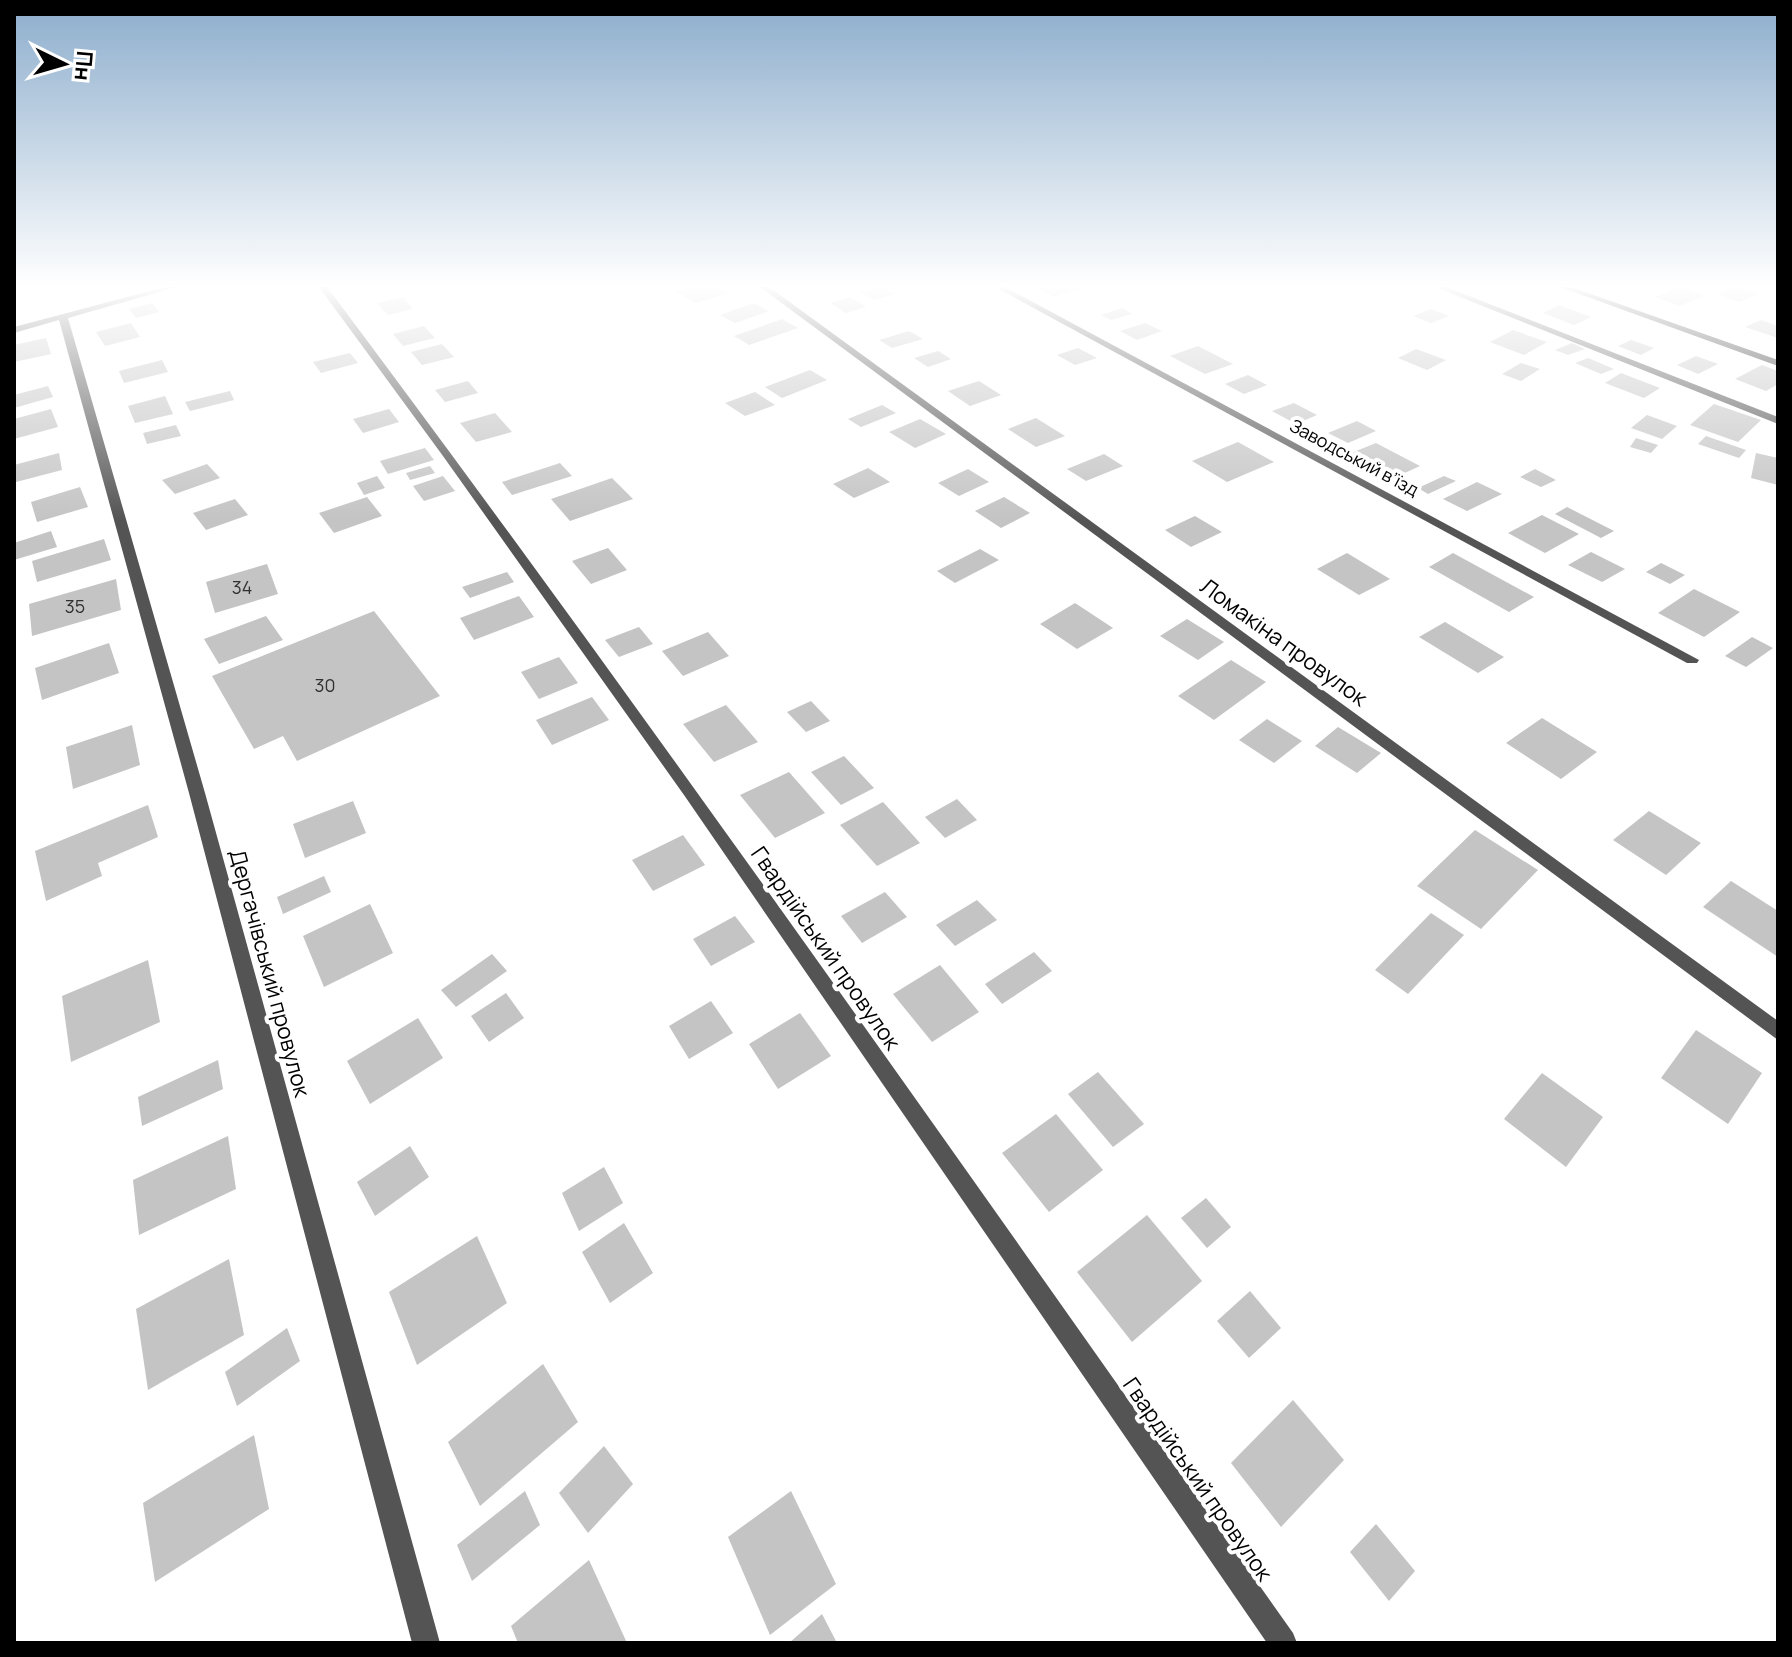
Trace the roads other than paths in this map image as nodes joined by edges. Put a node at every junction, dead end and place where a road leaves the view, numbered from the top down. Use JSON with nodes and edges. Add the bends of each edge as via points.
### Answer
{"nodes":[{"id":1,"x":76,"y":364,"type":"edge"},
{"id":2,"x":381,"y":364,"type":"edge"},
{"id":3,"x":869,"y":364,"type":"edge"},
{"id":4,"x":1143,"y":364,"type":"edge"},
{"id":5,"x":1635,"y":364,"type":"edge"},
{"id":6,"x":1778,"y":421,"type":"edge"},
{"id":7,"x":1692,"y":660,"type":"dead end"},
{"id":8,"x":1778,"y":1032,"type":"edge"},
{"id":9,"x":426,"y":1643,"type":"edge"},
{"id":10,"x":1283,"y":1643,"type":"edge"}],
"edges":[{"from":1,"to":9,"type":"street","name":"Дергачівський провулок"},
{"from":2,"to":10,"type":"street","name":"Гвардійський провулок","via":[[672,769]]},
{"from":3,"to":8,"type":"street","name":"Ломакіна провулок"},
{"from":4,"to":7,"type":"street","name":"Заводський в’їзд"},
{"from":5,"to":6,"type":"street"}]}
